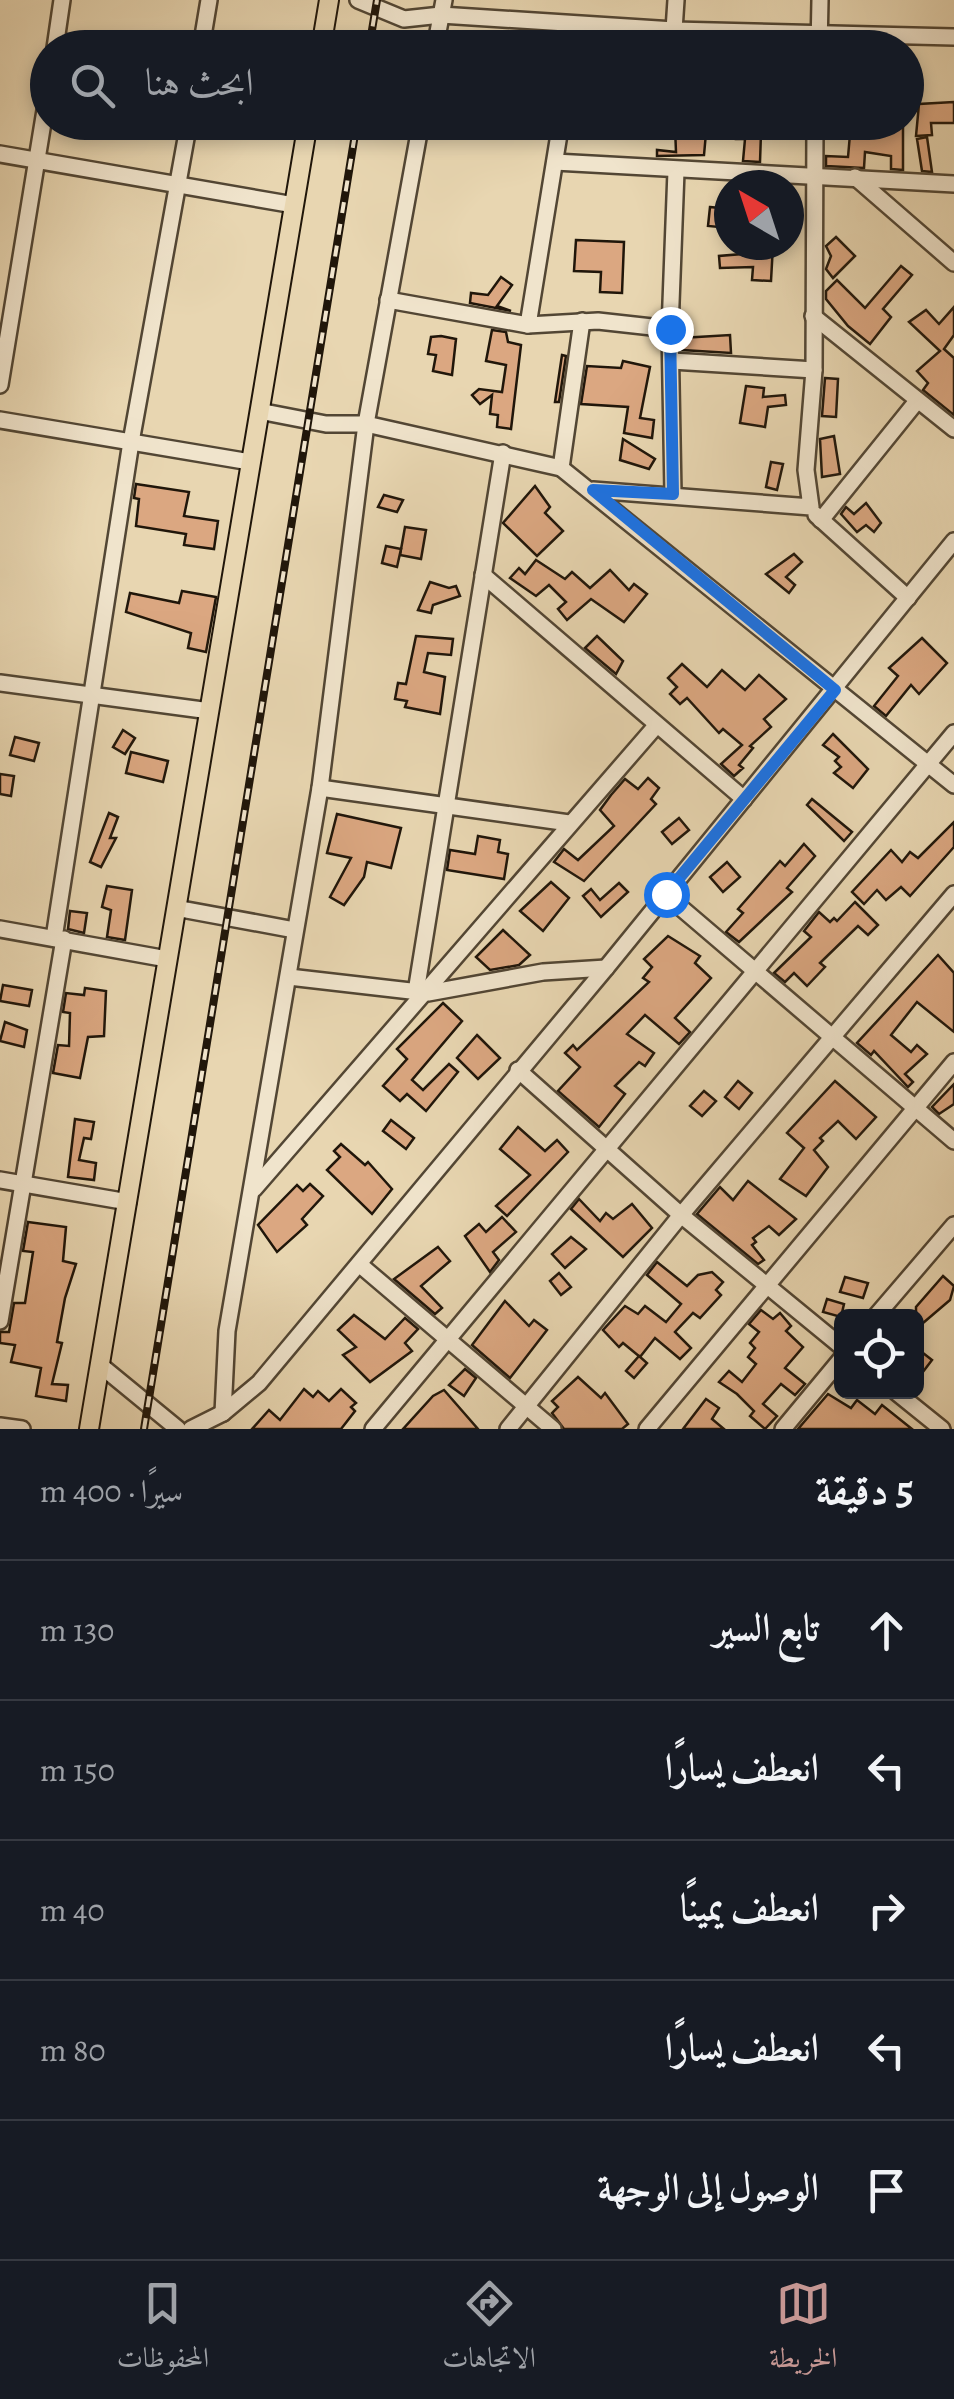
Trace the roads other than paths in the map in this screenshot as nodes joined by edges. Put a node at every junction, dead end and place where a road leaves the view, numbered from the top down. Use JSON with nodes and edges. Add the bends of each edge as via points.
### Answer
{"nodes":[{"id":1,"x":62,"y":0,"type":"edge"},
{"id":2,"x":209,"y":0,"type":"edge"},
{"id":3,"x":329,"y":0,"type":"edge"},
{"id":4,"x":358,"y":0,"type":"edge"},
{"id":5,"x":676,"y":0,"type":"edge"},
{"id":6,"x":820,"y":0,"type":"edge"},
{"id":7,"x":443,"y":8,"type":"edge"},
{"id":8,"x":575,"y":26,"type":"junction"},
{"id":9,"x":58,"y":30,"type":"edge"},
{"id":10,"x":204,"y":30,"type":"edge"},
{"id":11,"x":324,"y":30,"type":"edge"},
{"id":12,"x":574,"y":30,"type":"edge"},
{"id":13,"x":674,"y":30,"type":"joint"},
{"id":14,"x":819,"y":30,"type":"edge"},
{"id":15,"x":954,"y":37,"type":"edge"},
{"id":16,"x":924,"y":38,"type":"edge"},
{"id":17,"x":40,"y":140,"type":"edge"},
{"id":18,"x":186,"y":140,"type":"edge"},
{"id":19,"x":305,"y":140,"type":"edge"},
{"id":20,"x":419,"y":140,"type":"edge"},
{"id":21,"x":558,"y":140,"type":"edge"},
{"id":22,"x":814,"y":140,"type":"edge"},
{"id":23,"x":0,"y":154,"type":"edge"},
{"id":24,"x":36,"y":161,"type":"junction"},
{"id":25,"x":555,"y":162,"type":"junction"},
{"id":26,"x":676,"y":170,"type":"junction"},
{"id":27,"x":813,"y":174,"type":"junction"},
{"id":28,"x":854,"y":176,"type":"junction"},
{"id":29,"x":954,"y":184,"type":"edge"},
{"id":30,"x":178,"y":188,"type":"junction"},
{"id":31,"x":294,"y":204,"type":"junction"},
{"id":32,"x":954,"y":263,"type":"edge"},
{"id":33,"x":388,"y":300,"type":"junction"},
{"id":34,"x":813,"y":316,"type":"junction"},
{"id":35,"x":582,"y":321,"type":"junction"},
{"id":36,"x":528,"y":325,"type":"junction"},
{"id":37,"x":670,"y":329,"type":"junction"},
{"id":38,"x":672,"y":361,"type":"junction"},
{"id":39,"x":814,"y":370,"type":"junction"},
{"id":40,"x":0,"y":386,"type":"edge"},
{"id":41,"x":917,"y":400,"type":"junction"},
{"id":42,"x":258,"y":411,"type":"junction"},
{"id":43,"x":0,"y":420,"type":"edge"},
{"id":44,"x":366,"y":424,"type":"junction"},
{"id":45,"x":954,"y":429,"type":"edge"},
{"id":46,"x":131,"y":442,"type":"junction"},
{"id":47,"x":503,"y":453,"type":"junction"},
{"id":48,"x":250,"y":462,"type":"junction"},
{"id":49,"x":561,"y":468,"type":"junction"},
{"id":50,"x":593,"y":490,"type":"junction"},
{"id":51,"x":673,"y":494,"type":"junction"},
{"id":52,"x":816,"y":514,"type":"junction"},
{"id":53,"x":954,"y":541,"type":"edge"},
{"id":54,"x":483,"y":576,"type":"junction"},
{"id":55,"x":908,"y":598,"type":"junction"},
{"id":56,"x":0,"y":683,"type":"edge"},
{"id":57,"x":835,"y":690,"type":"junction"},
{"id":58,"x":92,"y":696,"type":"junction"},
{"id":59,"x":210,"y":711,"type":"junction"},
{"id":60,"x":654,"y":727,"type":"junction"},
{"id":61,"x":954,"y":733,"type":"edge"},
{"id":62,"x":928,"y":764,"type":"junction"},
{"id":63,"x":954,"y":785,"type":"edge"},
{"id":64,"x":320,"y":788,"type":"junction"},
{"id":65,"x":744,"y":800,"type":"junction"},
{"id":66,"x":450,"y":804,"type":"junction"},
{"id":67,"x":569,"y":823,"type":"junction"},
{"id":68,"x":666,"y":894,"type":"junction"},
{"id":69,"x":954,"y":894,"type":"edge"},
{"id":70,"x":176,"y":908,"type":"junction"},
{"id":71,"x":0,"y":929,"type":"edge"},
{"id":72,"x":295,"y":930,"type":"junction"},
{"id":73,"x":59,"y":939,"type":"junction"},
{"id":74,"x":168,"y":959,"type":"junction"},
{"id":75,"x":606,"y":968,"type":"junction"},
{"id":76,"x":754,"y":973,"type":"junction"},
{"id":77,"x":290,"y":977,"type":"junction"},
{"id":78,"x":422,"y":992,"type":"junction"},
{"id":79,"x":832,"y":1038,"type":"junction"},
{"id":80,"x":954,"y":1062,"type":"edge"},
{"id":81,"x":518,"y":1070,"type":"junction"},
{"id":82,"x":914,"y":1108,"type":"junction"},
{"id":83,"x":954,"y":1142,"type":"edge"},
{"id":84,"x":605,"y":1149,"type":"junction"},
{"id":85,"x":0,"y":1180,"type":"edge"},
{"id":86,"x":22,"y":1185,"type":"junction"},
{"id":87,"x":253,"y":1190,"type":"junction"},
{"id":88,"x":128,"y":1202,"type":"junction"},
{"id":89,"x":681,"y":1215,"type":"junction"},
{"id":90,"x":954,"y":1225,"type":"edge"},
{"id":91,"x":359,"y":1264,"type":"junction"},
{"id":92,"x":766,"y":1285,"type":"junction"},
{"id":93,"x":882,"y":1309,"type":"edge"},
{"id":94,"x":0,"y":1321,"type":"edge"},
{"id":95,"x":834,"y":1340,"type":"edge"},
{"id":96,"x":448,"y":1342,"type":"junction"},
{"id":97,"x":100,"y":1365,"type":"junction"},
{"id":98,"x":834,"y":1368,"type":"edge"},
{"id":99,"x":905,"y":1399,"type":"edge"},
{"id":100,"x":526,"y":1408,"type":"junction"},
{"id":101,"x":223,"y":1413,"type":"junction"},
{"id":102,"x":954,"y":1421,"type":"edge"},
{"id":103,"x":0,"y":1426,"type":"edge"},
{"id":104,"x":22,"y":1429,"type":"edge"},
{"id":105,"x":90,"y":1429,"type":"edge"},
{"id":106,"x":178,"y":1429,"type":"edge"},
{"id":107,"x":192,"y":1429,"type":"edge"},
{"id":108,"x":372,"y":1429,"type":"edge"},
{"id":109,"x":508,"y":1429,"type":"edge"},
{"id":110,"x":553,"y":1429,"type":"edge"},
{"id":111,"x":646,"y":1429,"type":"edge"},
{"id":112,"x":783,"y":1429,"type":"edge"},
{"id":113,"x":945,"y":1429,"type":"edge"}],
"edges":[{"from":1,"to":9,"type":"street"},
{"from":2,"to":10,"type":"street"},
{"from":3,"to":11,"type":"main road"},
{"from":4,"to":7,"type":"street","via":[[404,19]]},
{"from":5,"to":13,"type":"street"},
{"from":6,"to":14,"type":"street"},
{"from":7,"to":8,"type":"street"},
{"from":8,"to":12,"type":"street"},
{"from":8,"to":13,"type":"street"},
{"from":15,"to":16,"type":"street"},
{"from":17,"to":24,"type":"street"},
{"from":18,"to":30,"type":"street"},
{"from":19,"to":31,"type":"main road"},
{"from":20,"to":33,"type":"street"},
{"from":21,"to":25,"type":"street"},
{"from":22,"to":27,"type":"street"},
{"from":23,"to":24,"type":"street"},
{"from":24,"to":30,"type":"street"},
{"from":24,"to":40,"type":"street"},
{"from":25,"to":26,"type":"street"},
{"from":25,"to":36,"type":"street"},
{"from":26,"to":27,"type":"street"},
{"from":26,"to":37,"type":"street"},
{"from":27,"to":28,"type":"street"},
{"from":27,"to":34,"type":"street"},
{"from":28,"to":29,"type":"street"},
{"from":28,"to":32,"type":"street"},
{"from":30,"to":31,"type":"street"},
{"from":30,"to":46,"type":"street"},
{"from":31,"to":42,"type":"main road"},
{"from":33,"to":36,"type":"street"},
{"from":33,"to":44,"type":"street"},
{"from":34,"to":39,"type":"street"},
{"from":34,"to":41,"type":"street"},
{"from":35,"to":36,"type":"street"},
{"from":35,"to":37,"type":"street"},
{"from":35,"to":49,"type":"street"},
{"from":37,"to":38,"type":"street"},
{"from":38,"to":39,"type":"street"},
{"from":38,"to":51,"type":"street"},
{"from":39,"to":52,"type":"street","via":[[806,470]]},
{"from":41,"to":45,"type":"street"},
{"from":41,"to":52,"type":"street"},
{"from":42,"to":44,"type":"street"},
{"from":42,"to":48,"type":"main road"},
{"from":43,"to":46,"type":"street"},
{"from":44,"to":47,"type":"street"},
{"from":44,"to":64,"type":"street"},
{"from":46,"to":48,"type":"street"},
{"from":46,"to":58,"type":"street"},
{"from":47,"to":49,"type":"street"},
{"from":47,"to":54,"type":"street"},
{"from":48,"to":59,"type":"main road"},
{"from":49,"to":50,"type":"street"},
{"from":50,"to":51,"type":"street"},
{"from":50,"to":57,"type":"street"},
{"from":51,"to":52,"type":"street"},
{"from":52,"to":55,"type":"street"},
{"from":53,"to":55,"type":"street"},
{"from":54,"to":60,"type":"street"},
{"from":54,"to":66,"type":"street"},
{"from":55,"to":57,"type":"street"},
{"from":56,"to":58,"type":"street"},
{"from":57,"to":62,"type":"street"},
{"from":57,"to":65,"type":"street"},
{"from":58,"to":59,"type":"street"},
{"from":58,"to":73,"type":"street"},
{"from":59,"to":70,"type":"main road"},
{"from":60,"to":65,"type":"street"},
{"from":60,"to":67,"type":"street"},
{"from":61,"to":62,"type":"street"},
{"from":62,"to":63,"type":"street"},
{"from":62,"to":76,"type":"street"},
{"from":64,"to":66,"type":"street"},
{"from":64,"to":72,"type":"street"},
{"from":65,"to":68,"type":"street"},
{"from":66,"to":67,"type":"street"},
{"from":66,"to":78,"type":"street"},
{"from":67,"to":78,"type":"street"},
{"from":68,"to":75,"type":"street"},
{"from":68,"to":76,"type":"street"},
{"from":69,"to":79,"type":"street"},
{"from":70,"to":72,"type":"street"},
{"from":70,"to":74,"type":"main road"},
{"from":71,"to":73,"type":"street"},
{"from":72,"to":77,"type":"street"},
{"from":73,"to":74,"type":"street"},
{"from":73,"to":86,"type":"street"},
{"from":74,"to":88,"type":"main road"},
{"from":75,"to":78,"type":"street"},
{"from":75,"to":81,"type":"street"},
{"from":76,"to":79,"type":"street"},
{"from":76,"to":84,"type":"street"},
{"from":77,"to":78,"type":"street"},
{"from":77,"to":87,"type":"street"},
{"from":78,"to":87,"type":"street"},
{"from":79,"to":82,"type":"street"},
{"from":79,"to":89,"type":"street"},
{"from":80,"to":82,"type":"street"},
{"from":81,"to":84,"type":"street"},
{"from":81,"to":91,"type":"street"},
{"from":82,"to":83,"type":"street"},
{"from":82,"to":92,"type":"street"},
{"from":84,"to":89,"type":"street"},
{"from":84,"to":96,"type":"street"},
{"from":85,"to":86,"type":"street"},
{"from":86,"to":88,"type":"street"},
{"from":86,"to":94,"type":"street"},
{"from":87,"to":101,"type":"street","via":[[227,1332]]},
{"from":88,"to":97,"type":"main road"},
{"from":89,"to":92,"type":"street"},
{"from":89,"to":100,"type":"street"},
{"from":90,"to":93,"type":"street"},
{"from":91,"to":96,"type":"street"},
{"from":91,"to":101,"type":"street","via":[[259,1383]]},
{"from":92,"to":95,"type":"street"},
{"from":92,"to":111,"type":"street"},
{"from":96,"to":100,"type":"street"},
{"from":96,"to":108,"type":"street"},
{"from":97,"to":105,"type":"main road"},
{"from":97,"to":106,"type":"street"},
{"from":98,"to":112,"type":"street"},
{"from":99,"to":113,"type":"street"},
{"from":100,"to":109,"type":"street"},
{"from":100,"to":110,"type":"street"},
{"from":101,"to":107,"type":"street"},
{"from":102,"to":113,"type":"street"},
{"from":103,"to":104,"type":"street"}]}
